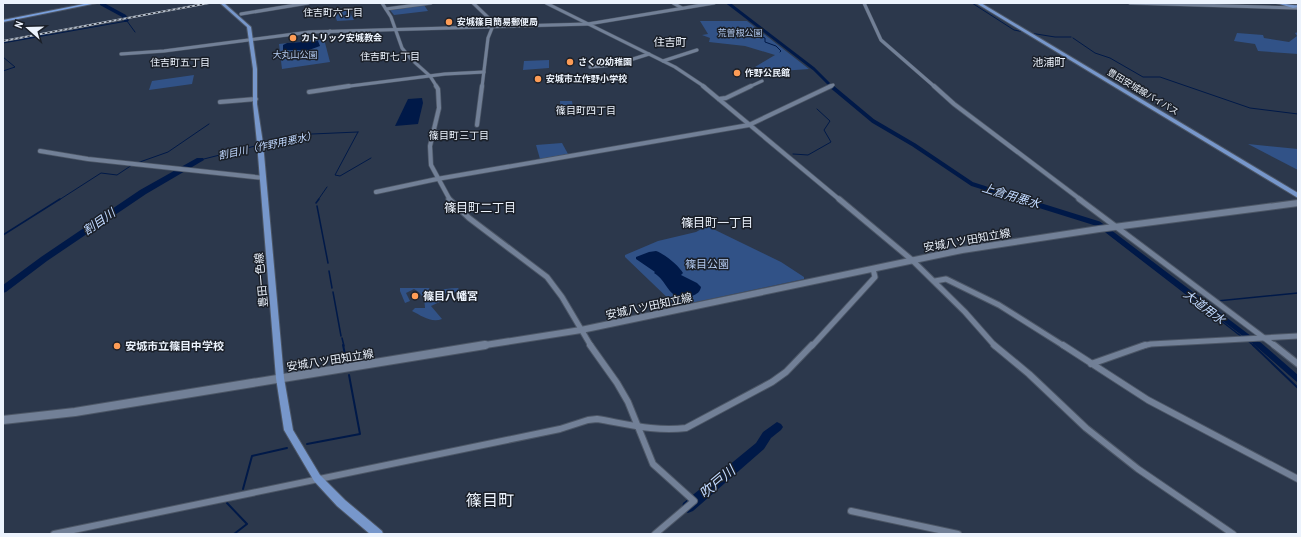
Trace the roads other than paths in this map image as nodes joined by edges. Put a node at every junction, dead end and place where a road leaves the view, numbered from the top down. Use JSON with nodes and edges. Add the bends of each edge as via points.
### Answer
{"nodes":[{"id":1,"x":90,"y":3,"type":"edge"},
{"id":2,"x":96,"y":3,"type":"edge"},
{"id":3,"x":222,"y":3,"type":"edge"},
{"id":4,"x":308,"y":3,"type":"edge"},
{"id":5,"x":382,"y":3,"type":"edge"},
{"id":6,"x":431,"y":3,"type":"edge"},
{"id":7,"x":473,"y":3,"type":"edge"},
{"id":8,"x":546,"y":3,"type":"edge"},
{"id":9,"x":673,"y":3,"type":"edge"},
{"id":10,"x":714,"y":3,"type":"edge"},
{"id":11,"x":864,"y":3,"type":"edge"},
{"id":12,"x":978,"y":3,"type":"edge"},
{"id":13,"x":982,"y":3,"type":"edge"},
{"id":14,"x":1130,"y":3,"type":"edge"},
{"id":15,"x":1278,"y":3,"type":"edge"},
{"id":16,"x":1293,"y":7,"type":"junction"},
{"id":17,"x":1298,"y":7,"type":"edge"},
{"id":18,"x":682,"y":8,"type":"junction"},
{"id":19,"x":386,"y":9,"type":"junction"},
{"id":20,"x":241,"y":14,"type":"dead end"},
{"id":21,"x":3,"y":20,"type":"edge"},
{"id":22,"x":588,"y":24,"type":"junction"},
{"id":23,"x":494,"y":26,"type":"junction"},
{"id":24,"x":394,"y":29,"type":"junction"},
{"id":25,"x":330,"y":31,"type":"junction"},
{"id":26,"x":325,"y":38,"type":"dead end"},
{"id":27,"x":249,"y":39,"type":"junction"},
{"id":28,"x":697,"y":50,"type":"dead end"},
{"id":29,"x":121,"y":54,"type":"dead end"},
{"id":30,"x":649,"y":54,"type":"junction"},
{"id":31,"x":663,"y":61,"type":"junction"},
{"id":32,"x":590,"y":67,"type":"dead end"},
{"id":33,"x":484,"y":72,"type":"junction"},
{"id":34,"x":430,"y":76,"type":"junction"},
{"id":35,"x":762,"y":81,"type":"dead end"},
{"id":36,"x":831,"y":85,"type":"dead end"},
{"id":37,"x":309,"y":92,"type":"dead end"},
{"id":38,"x":256,"y":99,"type":"junction"},
{"id":39,"x":719,"y":100,"type":"junction"},
{"id":40,"x":220,"y":102,"type":"dead end"},
{"id":41,"x":477,"y":125,"type":"dead end"},
{"id":42,"x":749,"y":125,"type":"junction"},
{"id":43,"x":40,"y":151,"type":"dead end"},
{"id":44,"x":264,"y":178,"type":"junction"},
{"id":45,"x":438,"y":179,"type":"junction"},
{"id":46,"x":376,"y":192,"type":"dead end"},
{"id":47,"x":1298,"y":193,"type":"edge"},
{"id":48,"x":1298,"y":196,"type":"edge"},
{"id":49,"x":1298,"y":203,"type":"edge"},
{"id":50,"x":1116,"y":227,"type":"junction"},
{"id":51,"x":912,"y":260,"type":"junction"},
{"id":52,"x":873,"y":269,"type":"junction"},
{"id":53,"x":934,"y":281,"type":"junction"},
{"id":54,"x":581,"y":330,"type":"junction"},
{"id":55,"x":1298,"y":336,"type":"edge"},
{"id":56,"x":1264,"y":338,"type":"junction"},
{"id":57,"x":1091,"y":364,"type":"junction"},
{"id":58,"x":1298,"y":364,"type":"edge"},
{"id":59,"x":280,"y":378,"type":"junction"},
{"id":60,"x":3,"y":420,"type":"edge"},
{"id":61,"x":638,"y":425,"type":"junction"},
{"id":62,"x":317,"y":478,"type":"junction"},
{"id":63,"x":1298,"y":479,"type":"edge"},
{"id":64,"x":851,"y":511,"type":"dead end"},
{"id":65,"x":54,"y":534,"type":"edge"},
{"id":66,"x":378,"y":534,"type":"edge"},
{"id":67,"x":655,"y":534,"type":"edge"},
{"id":68,"x":958,"y":534,"type":"edge"},
{"id":69,"x":1233,"y":534,"type":"edge"}],
"edges":[{"from":1,"to":21,"type":"highway"},
{"from":2,"to":21,"type":"highway"},
{"from":3,"to":27,"type":"main road","name":"豊田一色線","via":[[249,27]]},
{"from":4,"to":20,"type":"street"},
{"from":5,"to":19,"type":"street"},
{"from":6,"to":19,"type":"street"},
{"from":7,"to":23,"type":"street","via":[[494,23]]},
{"from":8,"to":22,"type":"street"},
{"from":9,"to":18,"type":"street"},
{"from":10,"to":18,"type":"street"},
{"from":11,"to":50,"type":"street","via":[[881,40],[913,69],[954,104]]},
{"from":12,"to":48,"type":"main road","name":"豊田安城線バイパス"},
{"from":13,"to":47,"type":"main road","name":"豊田安城線バイパス"},
{"from":14,"to":16,"type":"street"},
{"from":15,"to":16,"type":"main road"},
{"from":16,"to":17,"type":"main road"},
{"from":18,"to":22,"type":"street"},
{"from":19,"to":24,"type":"street"},
{"from":22,"to":23,"type":"street"},
{"from":22,"to":30,"type":"street"},
{"from":23,"to":24,"type":"street"},
{"from":23,"to":33,"type":"street","via":[[488,38]]},
{"from":24,"to":25,"type":"street"},
{"from":24,"to":34,"type":"street","via":[[402,48]]},
{"from":25,"to":26,"type":"street"},
{"from":25,"to":27,"type":"street"},
{"from":27,"to":29,"type":"street","via":[[159,52]]},
{"from":27,"to":38,"type":"main road","name":"豊田一色線","via":[[255,69]]},
{"from":28,"to":31,"type":"street"},
{"from":30,"to":31,"type":"street"},
{"from":30,"to":32,"type":"street","via":[[609,66]]},
{"from":31,"to":39,"type":"street","via":[[687,75]]},
{"from":33,"to":34,"type":"street"},
{"from":33,"to":41,"type":"street"},
{"from":34,"to":37,"type":"street"},
{"from":34,"to":45,"type":"street","via":[[438,89],[440,100],[430,146],[431,165]]},
{"from":35,"to":39,"type":"street"},
{"from":36,"to":42,"type":"street"},
{"from":38,"to":40,"type":"street"},
{"from":38,"to":44,"type":"main road","name":"豊田一色線"},
{"from":39,"to":42,"type":"street"},
{"from":42,"to":45,"type":"street"},
{"from":42,"to":51,"type":"street"},
{"from":43,"to":44,"type":"street","via":[[88,159]]},
{"from":44,"to":59,"type":"main road","name":"豊田一色線"},
{"from":45,"to":46,"type":"street"},
{"from":45,"to":54,"type":"street","via":[[448,198],[460,211],[547,277]]},
{"from":49,"to":50,"type":"main road","name":"安城八ツ田知立線"},
{"from":50,"to":51,"type":"main road","name":"安城八ツ田知立線"},
{"from":50,"to":56,"type":"street"},
{"from":51,"to":52,"type":"main road","name":"安城八ツ田知立線"},
{"from":51,"to":53,"type":"street"},
{"from":52,"to":54,"type":"main road","name":"安城八ツ田知立線"},
{"from":52,"to":61,"type":"street","via":[[875,277],[796,363],[772,382],[686,428],[654,429]]},
{"from":53,"to":57,"type":"street","via":[[946,279],[974,292],[1042,331]]},
{"from":53,"to":69,"type":"street","via":[[994,346],[1029,374],[1086,428],[1144,473]]},
{"from":54,"to":59,"type":"main road","name":"安城八ツ田知立線"},
{"from":54,"to":61,"type":"street","via":[[617,383]]},
{"from":55,"to":56,"type":"street"},
{"from":56,"to":57,"type":"street","via":[[1143,346]]},
{"from":56,"to":58,"type":"street"},
{"from":57,"to":63,"type":"street","via":[[1148,400]]},
{"from":59,"to":60,"type":"main road","name":"安城八ツ田知立線","via":[[75,412]]},
{"from":59,"to":62,"type":"main road","name":"豊田一色線","via":[[290,430]]},
{"from":61,"to":62,"type":"street","via":[[609,420],[588,420],[560,429]]},
{"from":61,"to":67,"type":"street","via":[[653,464],[694,501]]},
{"from":62,"to":65,"type":"street"},
{"from":62,"to":66,"type":"main road","name":"豊田一色線","via":[[341,503]]},
{"from":64,"to":68,"type":"street"}]}
